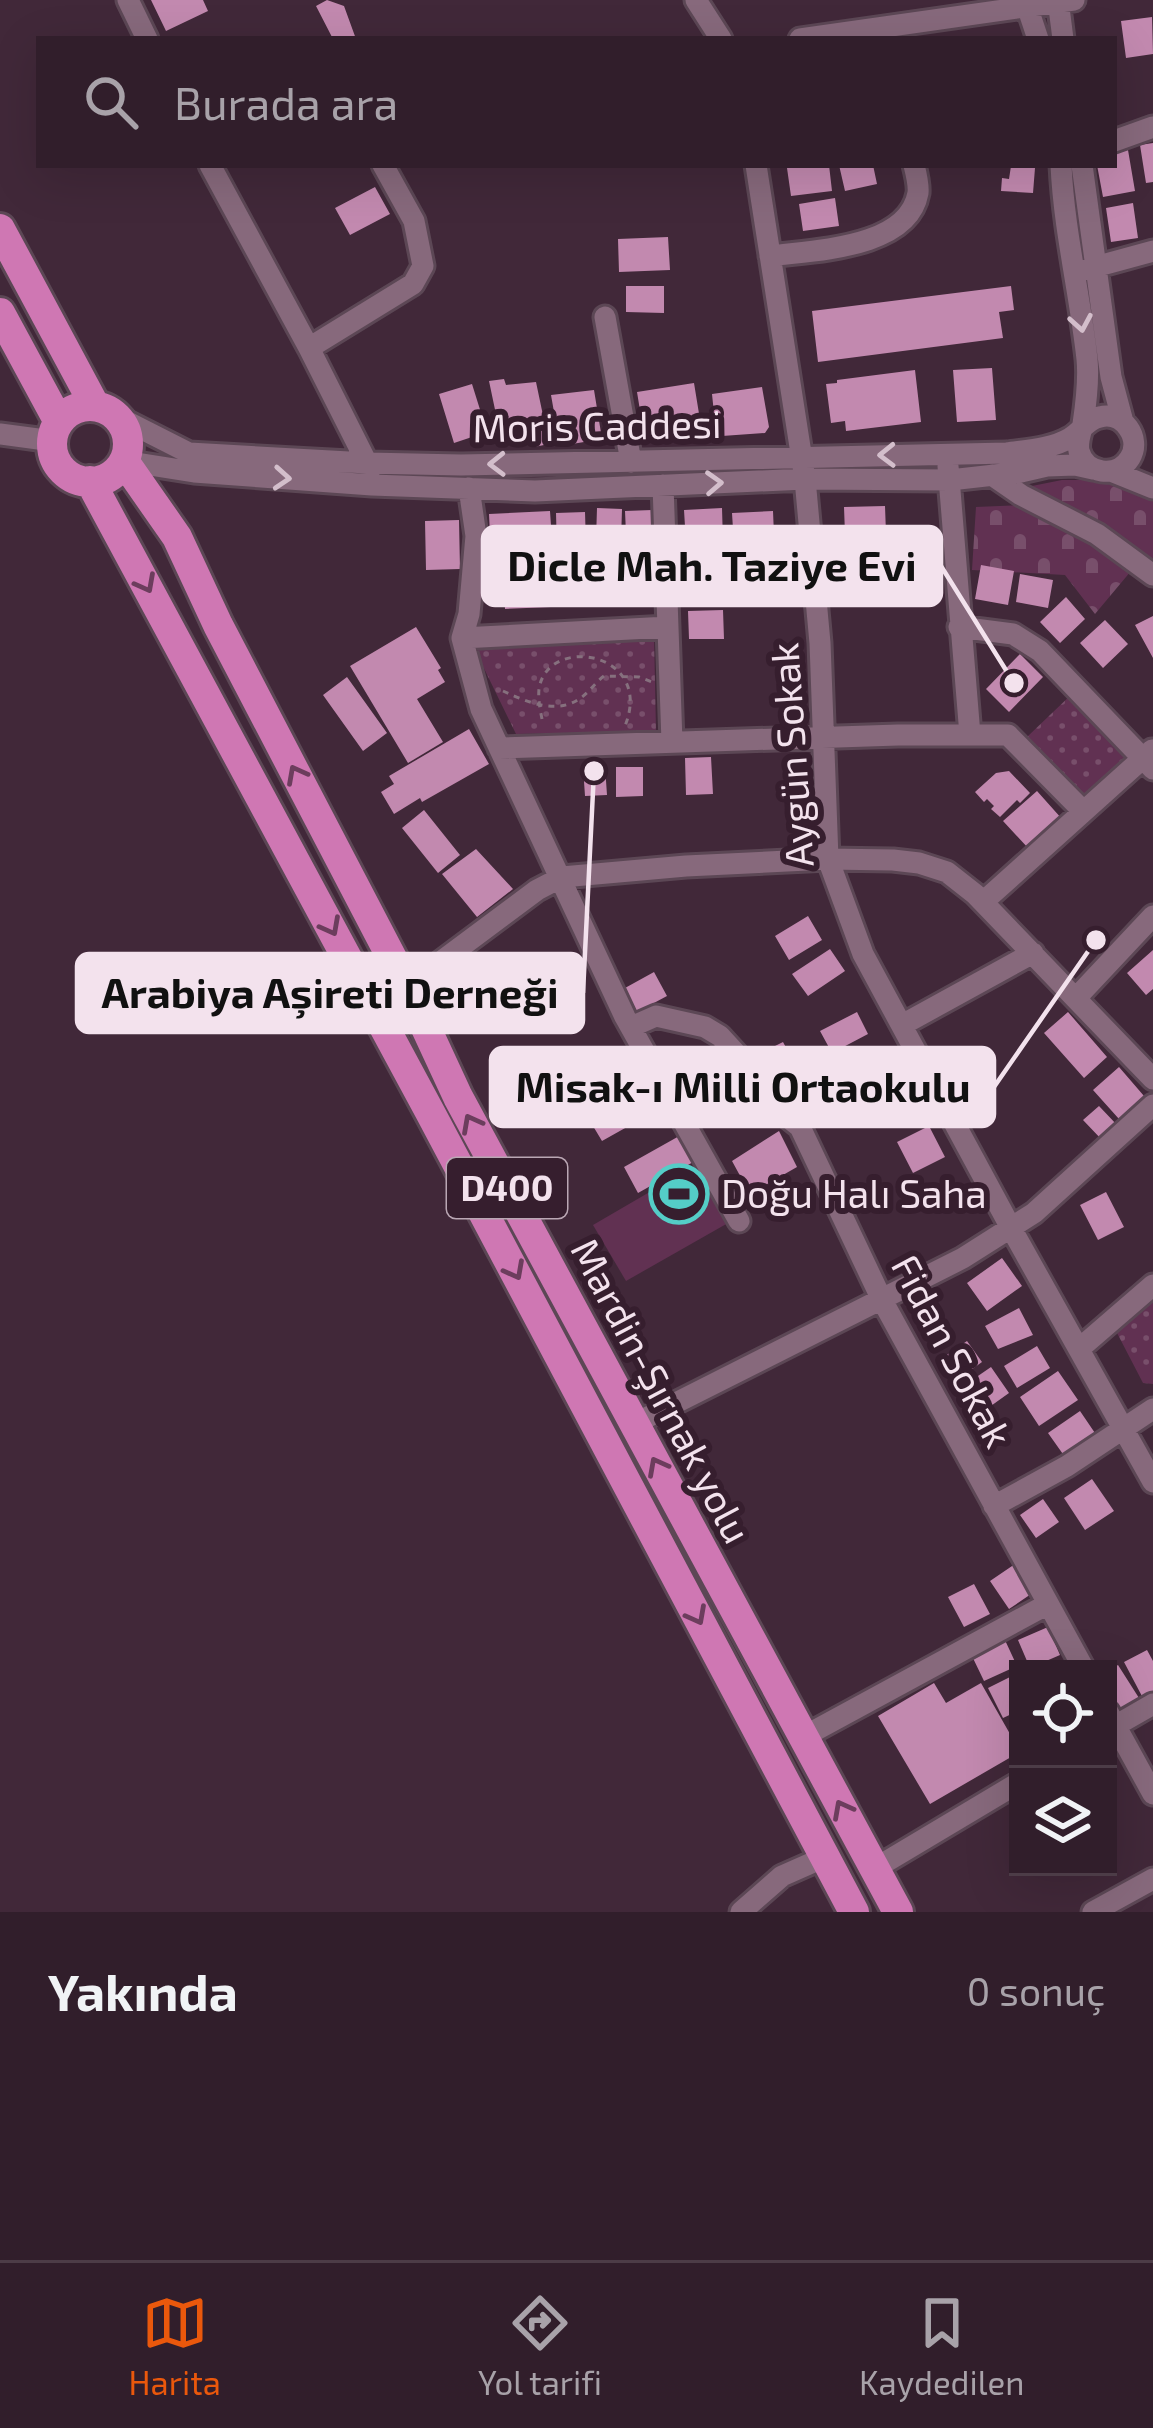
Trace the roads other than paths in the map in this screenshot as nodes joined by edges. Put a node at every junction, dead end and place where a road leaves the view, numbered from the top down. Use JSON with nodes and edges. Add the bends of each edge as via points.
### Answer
{"nodes":[{"id":1,"x":128,"y":0,"type":"edge"},
{"id":2,"x":696,"y":0,"type":"edge"},
{"id":3,"x":1063,"y":1,"type":"edge"},
{"id":4,"x":1025,"y":3,"type":"edge"},
{"id":5,"x":894,"y":32,"type":"edge"},
{"id":6,"x":146,"y":36,"type":"edge"},
{"id":7,"x":719,"y":36,"type":"edge"},
{"id":8,"x":840,"y":36,"type":"edge"},
{"id":9,"x":1038,"y":36,"type":"edge"},
{"id":10,"x":1063,"y":36,"type":"edge"},
{"id":11,"x":1153,"y":127,"type":"edge"},
{"id":12,"x":1117,"y":140,"type":"edge"},
{"id":13,"x":212,"y":168,"type":"edge"},
{"id":14,"x":385,"y":168,"type":"edge"},
{"id":15,"x":756,"y":168,"type":"edge"},
{"id":16,"x":914,"y":168,"type":"edge"},
{"id":17,"x":1061,"y":168,"type":"edge"},
{"id":18,"x":1082,"y":168,"type":"edge"},
{"id":19,"x":0,"y":229,"type":"edge"},
{"id":20,"x":1153,"y":250,"type":"edge"},
{"id":21,"x":770,"y":256,"type":"junction"},
{"id":22,"x":1096,"y":266,"type":"junction"},
{"id":23,"x":1072,"y":273,"type":"junction"},
{"id":24,"x":605,"y":317,"type":"dead end"},
{"id":25,"x":4,"y":321,"type":"edge"},
{"id":26,"x":309,"y":347,"type":"junction"},
{"id":27,"x":106,"y":411,"type":"junction"},
{"id":28,"x":1082,"y":429,"type":"junction"},
{"id":29,"x":56,"y":432,"type":"junction"},
{"id":30,"x":0,"y":434,"type":"edge"},
{"id":31,"x":1132,"y":453,"type":"edge"},
{"id":32,"x":946,"y":454,"type":"junction"},
{"id":33,"x":124,"y":460,"type":"junction"},
{"id":34,"x":631,"y":462,"type":"junction"},
{"id":35,"x":804,"y":468,"type":"junction"},
{"id":36,"x":369,"y":474,"type":"junction"},
{"id":37,"x":992,"y":475,"type":"junction"},
{"id":38,"x":950,"y":480,"type":"junction"},
{"id":39,"x":90,"y":481,"type":"junction"},
{"id":40,"x":663,"y":485,"type":"junction"},
{"id":41,"x":469,"y":488,"type":"junction"},
{"id":42,"x":1153,"y":488,"type":"edge"},
{"id":43,"x":1153,"y":575,"type":"edge"},
{"id":44,"x":668,"y":627,"type":"junction"},
{"id":45,"x":959,"y":627,"type":"junction"},
{"id":46,"x":462,"y":638,"type":"junction"},
{"id":47,"x":970,"y":735,"type":"junction"},
{"id":48,"x":824,"y":738,"type":"junction"},
{"id":49,"x":672,"y":742,"type":"junction"},
{"id":50,"x":499,"y":748,"type":"junction"},
{"id":51,"x":1149,"y":758,"type":"edge"},
{"id":52,"x":1083,"y":811,"type":"junction"},
{"id":53,"x":829,"y":859,"type":"junction"},
{"id":54,"x":562,"y":877,"type":"junction"},
{"id":55,"x":983,"y":902,"type":"junction"},
{"id":56,"x":1153,"y":916,"type":"edge"},
{"id":57,"x":1033,"y":953,"type":"junction"},
{"id":58,"x":407,"y":987,"type":"junction"},
{"id":59,"x":1076,"y":998,"type":"junction"},
{"id":60,"x":902,"y":1025,"type":"junction"},
{"id":61,"x":631,"y":1027,"type":"junction"},
{"id":62,"x":1153,"y":1079,"type":"edge"},
{"id":63,"x":1153,"y":1106,"type":"edge"},
{"id":64,"x":739,"y":1221,"type":"dead end"},
{"id":65,"x":1011,"y":1228,"type":"junction"},
{"id":66,"x":1153,"y":1286,"type":"edge"},
{"id":67,"x":882,"y":1300,"type":"junction"},
{"id":68,"x":1079,"y":1349,"type":"junction"},
{"id":69,"x":1153,"y":1409,"type":"edge"},
{"id":70,"x":634,"y":1424,"type":"junction"},
{"id":71,"x":1124,"y":1430,"type":"junction"},
{"id":72,"x":1153,"y":1482,"type":"edge"},
{"id":73,"x":994,"y":1506,"type":"junction"},
{"id":74,"x":1048,"y":1604,"type":"junction"},
{"id":75,"x":1079,"y":1660,"type":"edge"},
{"id":76,"x":1153,"y":1704,"type":"edge"},
{"id":77,"x":1117,"y":1720,"type":"edge"},
{"id":78,"x":1117,"y":1735,"type":"edge"},
{"id":79,"x":803,"y":1737,"type":"junction"},
{"id":80,"x":1009,"y":1788,"type":"edge"},
{"id":81,"x":1153,"y":1794,"type":"edge"},
{"id":82,"x":825,"y":1857,"type":"junction"},
{"id":83,"x":874,"y":1869,"type":"junction"},
{"id":84,"x":1153,"y":1879,"type":"edge"},
{"id":85,"x":1106,"y":1909,"type":"edge"},
{"id":86,"x":741,"y":1912,"type":"edge"},
{"id":87,"x":854,"y":1912,"type":"edge"},
{"id":88,"x":898,"y":1912,"type":"edge"}],
"edges":[{"from":1,"to":6,"type":"street"},
{"from":2,"to":7,"type":"street"},
{"from":3,"to":4,"type":"street"},
{"from":3,"to":10,"type":"street"},
{"from":4,"to":5,"type":"street"},
{"from":4,"to":9,"type":"street"},
{"from":5,"to":8,"type":"street"},
{"from":11,"to":12,"type":"street"},
{"from":13,"to":26,"type":"street"},
{"from":14,"to":26,"type":"street","via":[[414,221],[423,266],[413,284]]},
{"from":15,"to":21,"type":"street","name":"Aygün Sokak"},
{"from":16,"to":21,"type":"street","via":[[918,192],[889,231],[861,244]]},
{"from":17,"to":23,"type":"street"},
{"from":18,"to":22,"type":"street"},
{"from":19,"to":27,"type":"highway"},
{"from":20,"to":22,"type":"street"},
{"from":21,"to":35,"type":"street","name":"Aygün Sokak"},
{"from":22,"to":23,"type":"street"},
{"from":22,"to":31,"type":"street","via":[[1111,376]]},
{"from":23,"to":28,"type":"street","one_way":true,"via":[[1088,364]]},
{"from":24,"to":34,"type":"street"},
{"from":25,"to":29,"type":"highway"},
{"from":26,"to":36,"type":"street"},
{"from":27,"to":29,"type":"highway","via":[[74,409]]},
{"from":27,"to":33,"type":"highway","via":[[128,437]]},
{"from":27,"to":36,"type":"street","name":"Moris Caddesi","via":[[189,453]]},
{"from":28,"to":31,"type":"street","name":"Moris Caddesi","via":[[1106,416]]},
{"from":28,"to":31,"type":"street","via":[[1081,456]]},
{"from":28,"to":32,"type":"street","name":"Moris Caddesi","via":[[1046,447]]},
{"from":29,"to":30,"type":"street"},
{"from":29,"to":39,"type":"highway","via":[[63,469]]},
{"from":31,"to":37,"type":"street","name":"Moris Caddesi"},
{"from":31,"to":42,"type":"street"},
{"from":32,"to":35,"type":"street","name":"Moris Caddesi","one_way":true},
{"from":32,"to":38,"type":"street"},
{"from":33,"to":36,"type":"street","name":"Moris Caddesi","one_way":true,"via":[[194,472]]},
{"from":33,"to":39,"type":"highway"},
{"from":58,"to":33,"type":"highway","name":"Mardin-Şırnak yolu","number":"D400","one_way":true,"via":[[178,537]]},
{"from":34,"to":35,"type":"street","name":"Moris Caddesi"},
{"from":34,"to":36,"type":"street","name":"Moris Caddesi","one_way":true},
{"from":35,"to":38,"type":"street","name":"Moris Caddesi"},
{"from":40,"to":35,"type":"street","name":"Moris Caddesi","one_way":true},
{"from":35,"to":48,"type":"street","name":"Aygün Sokak"},
{"from":36,"to":41,"type":"street","name":"Moris Caddesi"},
{"from":37,"to":38,"type":"street","name":"Moris Caddesi"},
{"from":37,"to":43,"type":"street"},
{"from":38,"to":45,"type":"street"},
{"from":39,"to":82,"type":"highway","name":"Mardin-Şırnak yolu","one_way":true},
{"from":40,"to":41,"type":"street","name":"Moris Caddesi"},
{"from":40,"to":44,"type":"street"},
{"from":41,"to":46,"type":"street","via":[[476,536]]},
{"from":44,"to":46,"type":"street"},
{"from":44,"to":49,"type":"street"},
{"from":45,"to":47,"type":"street"},
{"from":45,"to":51,"type":"street","via":[[1013,634],[1040,651]]},
{"from":46,"to":50,"type":"street"},
{"from":47,"to":48,"type":"street"},
{"from":47,"to":52,"type":"street","via":[[1008,735]]},
{"from":48,"to":49,"type":"street"},
{"from":48,"to":53,"type":"street","name":"Aygün Sokak"},
{"from":49,"to":50,"type":"street"},
{"from":50,"to":54,"type":"street"},
{"from":51,"to":52,"type":"street"},
{"from":52,"to":55,"type":"street"},
{"from":53,"to":54,"type":"street"},
{"from":53,"to":55,"type":"street","via":[[920,863],[947,872]]},
{"from":53,"to":60,"type":"street","name":"Aygün Sokak","via":[[863,954]]},
{"from":54,"to":58,"type":"street"},
{"from":54,"to":61,"type":"street"},
{"from":55,"to":57,"type":"street"},
{"from":56,"to":59,"type":"street"},
{"from":57,"to":59,"type":"street"},
{"from":57,"to":60,"type":"street"},
{"from":70,"to":58,"type":"highway","name":"Mardin-Şırnak yolu","number":"D400","one_way":true},
{"from":59,"to":62,"type":"street"},
{"from":60,"to":65,"type":"street","name":"Aygün Sokak"},
{"from":61,"to":64,"type":"street"},
{"from":61,"to":67,"type":"street","name":"Fidan Sokak","via":[[656,1016],[720,1036],[800,1127]]},
{"from":63,"to":65,"type":"street"},
{"from":65,"to":67,"type":"street"},
{"from":65,"to":68,"type":"street","name":"Aygün Sokak"},
{"from":66,"to":68,"type":"street"},
{"from":67,"to":70,"type":"street"},
{"from":67,"to":73,"type":"street","name":"Fidan Sokak"},
{"from":68,"to":71,"type":"street","name":"Aygün Sokak"},
{"from":69,"to":71,"type":"street"},
{"from":79,"to":70,"type":"highway","name":"Mardin-Şırnak yolu","number":"D400","one_way":true},
{"from":71,"to":72,"type":"street","name":"Aygün Sokak"},
{"from":71,"to":73,"type":"street"},
{"from":73,"to":74,"type":"street","name":"Fidan Sokak"},
{"from":74,"to":75,"type":"street","name":"Fidan Sokak"},
{"from":74,"to":79,"type":"street"},
{"from":76,"to":77,"type":"street"},
{"from":78,"to":81,"type":"street"},
{"from":83,"to":79,"type":"highway","name":"Mardin-Şırnak yolu","number":"D400","one_way":true},
{"from":80,"to":83,"type":"street"},
{"from":82,"to":86,"type":"street","via":[[782,1876]]},
{"from":82,"to":87,"type":"highway","name":"Mardin-Şırnak yolu"},
{"from":83,"to":88,"type":"highway","name":"Mardin-Şırnak yolu","number":"D400"},
{"from":84,"to":85,"type":"street"}]}
